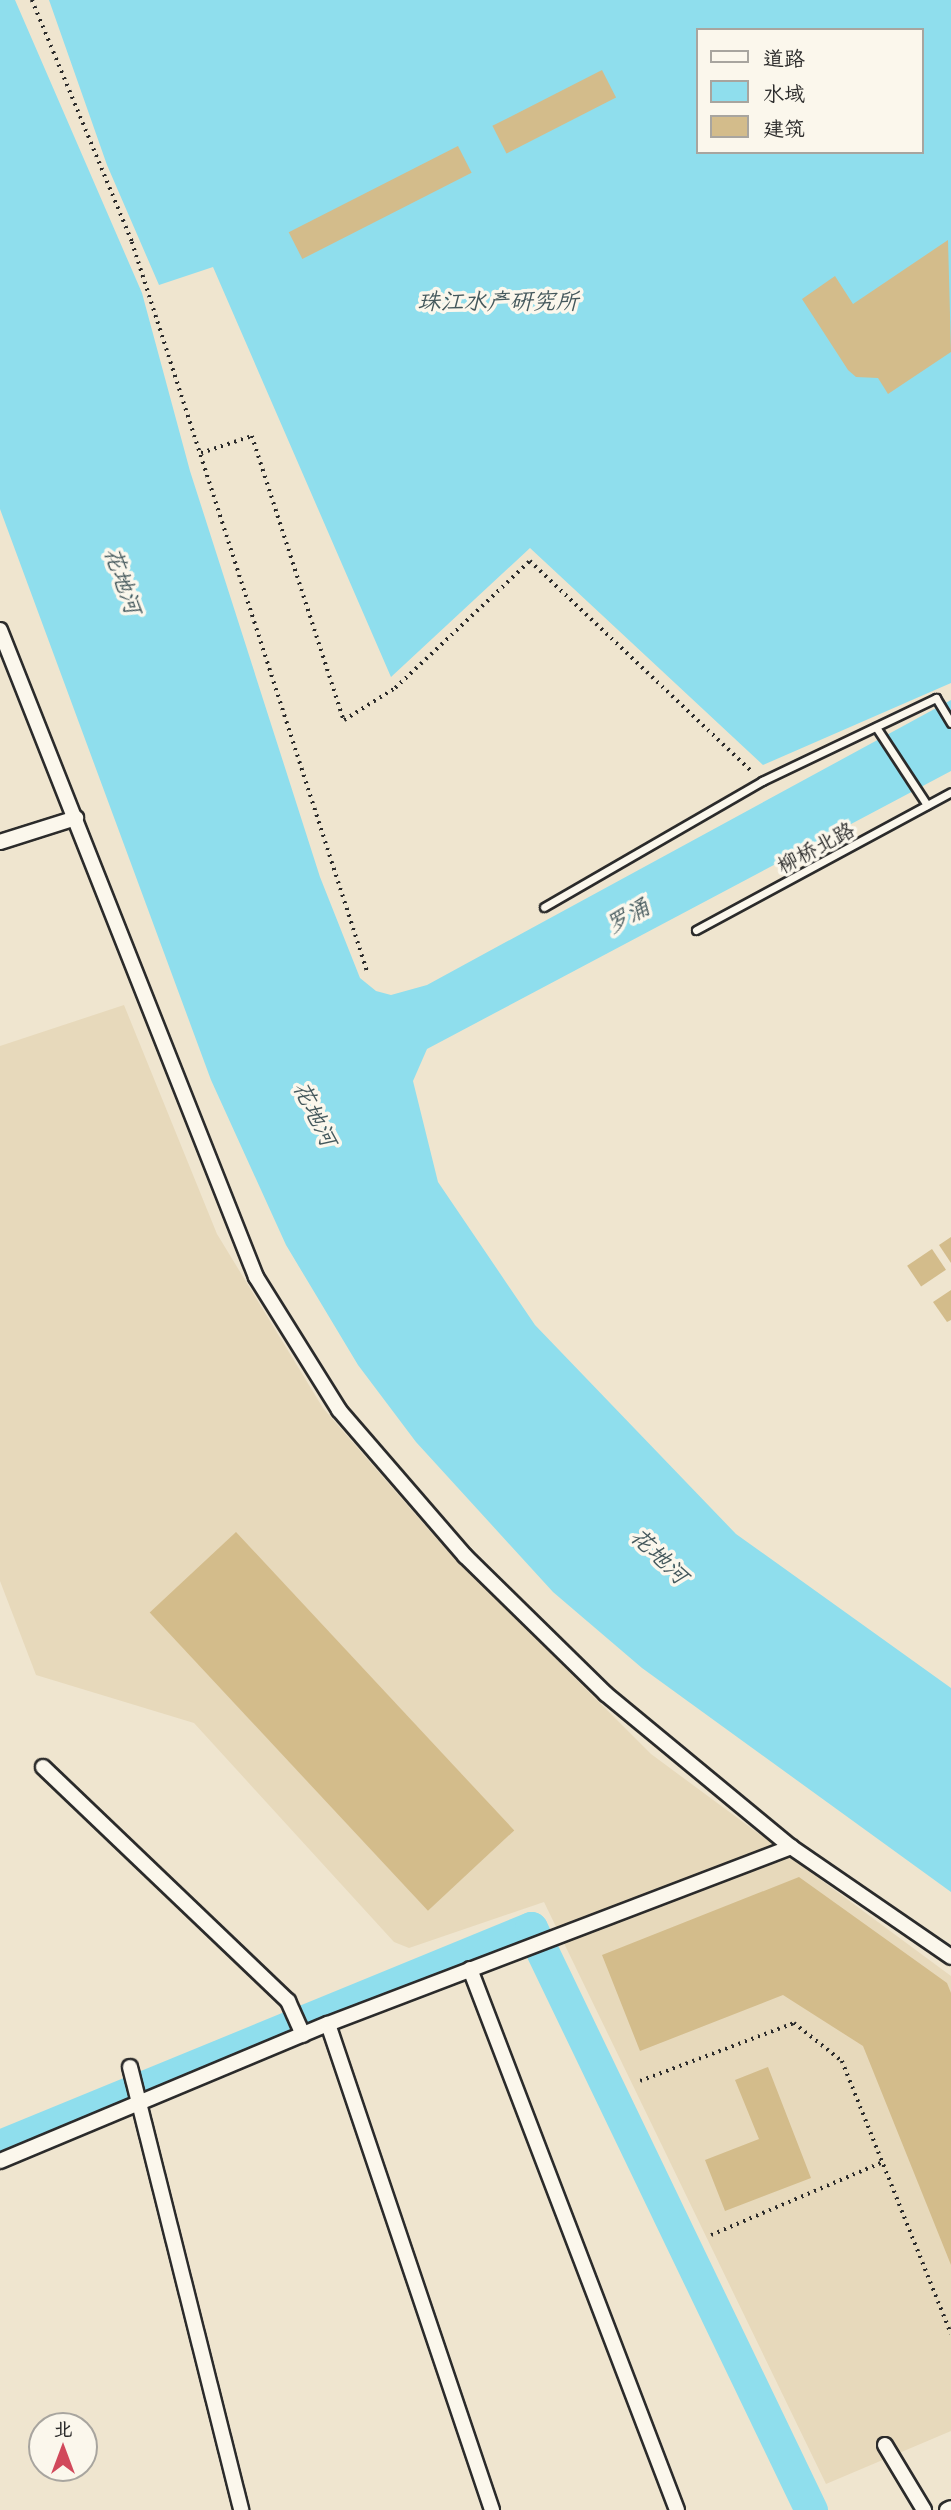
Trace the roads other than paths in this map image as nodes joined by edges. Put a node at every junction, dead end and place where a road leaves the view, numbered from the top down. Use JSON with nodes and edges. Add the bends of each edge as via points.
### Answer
{"nodes":[{"id":1,"x":0,"y":630,"type":"edge"},
{"id":2,"x":951,"y":723,"type":"edge"},
{"id":3,"x":876,"y":727,"type":"junction"},
{"id":4,"x":951,"y":792,"type":"edge"},
{"id":5,"x":928,"y":805,"type":"junction"},
{"id":6,"x":76,"y":818,"type":"junction"},
{"id":7,"x":0,"y":842,"type":"edge"},
{"id":8,"x":544,"y":907,"type":"dead end"},
{"id":9,"x":696,"y":930,"type":"dead end"},
{"id":10,"x":43,"y":1768,"type":"dead end"},
{"id":11,"x":790,"y":1847,"type":"junction"},
{"id":12,"x":951,"y":1957,"type":"edge"},
{"id":13,"x":470,"y":1969,"type":"junction"},
{"id":14,"x":328,"y":2024,"type":"junction"},
{"id":15,"x":303,"y":2035,"type":"junction"},
{"id":16,"x":130,"y":2067,"type":"dead end"},
{"id":17,"x":141,"y":2103,"type":"junction"},
{"id":18,"x":0,"y":2161,"type":"edge"},
{"id":19,"x":884,"y":2445,"type":"dead end"},
{"id":20,"x":241,"y":2510,"type":"edge"},
{"id":21,"x":492,"y":2510,"type":"edge"},
{"id":22,"x":677,"y":2510,"type":"edge"},
{"id":23,"x":925,"y":2510,"type":"edge"}],
"edges":[{"from":1,"to":6,"type":"street"},
{"from":2,"to":3,"type":"lane","via":[[936,698]]},
{"from":3,"to":5,"type":"lane"},
{"from":3,"to":8,"type":"lane","via":[[762,781]]},
{"from":4,"to":5,"type":"lane","name":"柳桥北路"},
{"from":5,"to":9,"type":"lane","name":"柳桥北路"},
{"from":6,"to":7,"type":"street"},
{"from":6,"to":11,"type":"street","via":[[256,1277],[339,1410],[465,1556],[597,1685]]},
{"from":10,"to":15,"type":"street","via":[[288,2001]]},
{"from":11,"to":12,"type":"street"},
{"from":11,"to":13,"type":"street"},
{"from":13,"to":14,"type":"street"},
{"from":13,"to":22,"type":"street"},
{"from":14,"to":15,"type":"street"},
{"from":14,"to":21,"type":"street"},
{"from":15,"to":17,"type":"street"},
{"from":16,"to":17,"type":"street"},
{"from":17,"to":18,"type":"street"},
{"from":17,"to":20,"type":"street"},
{"from":19,"to":23,"type":"street"}]}
